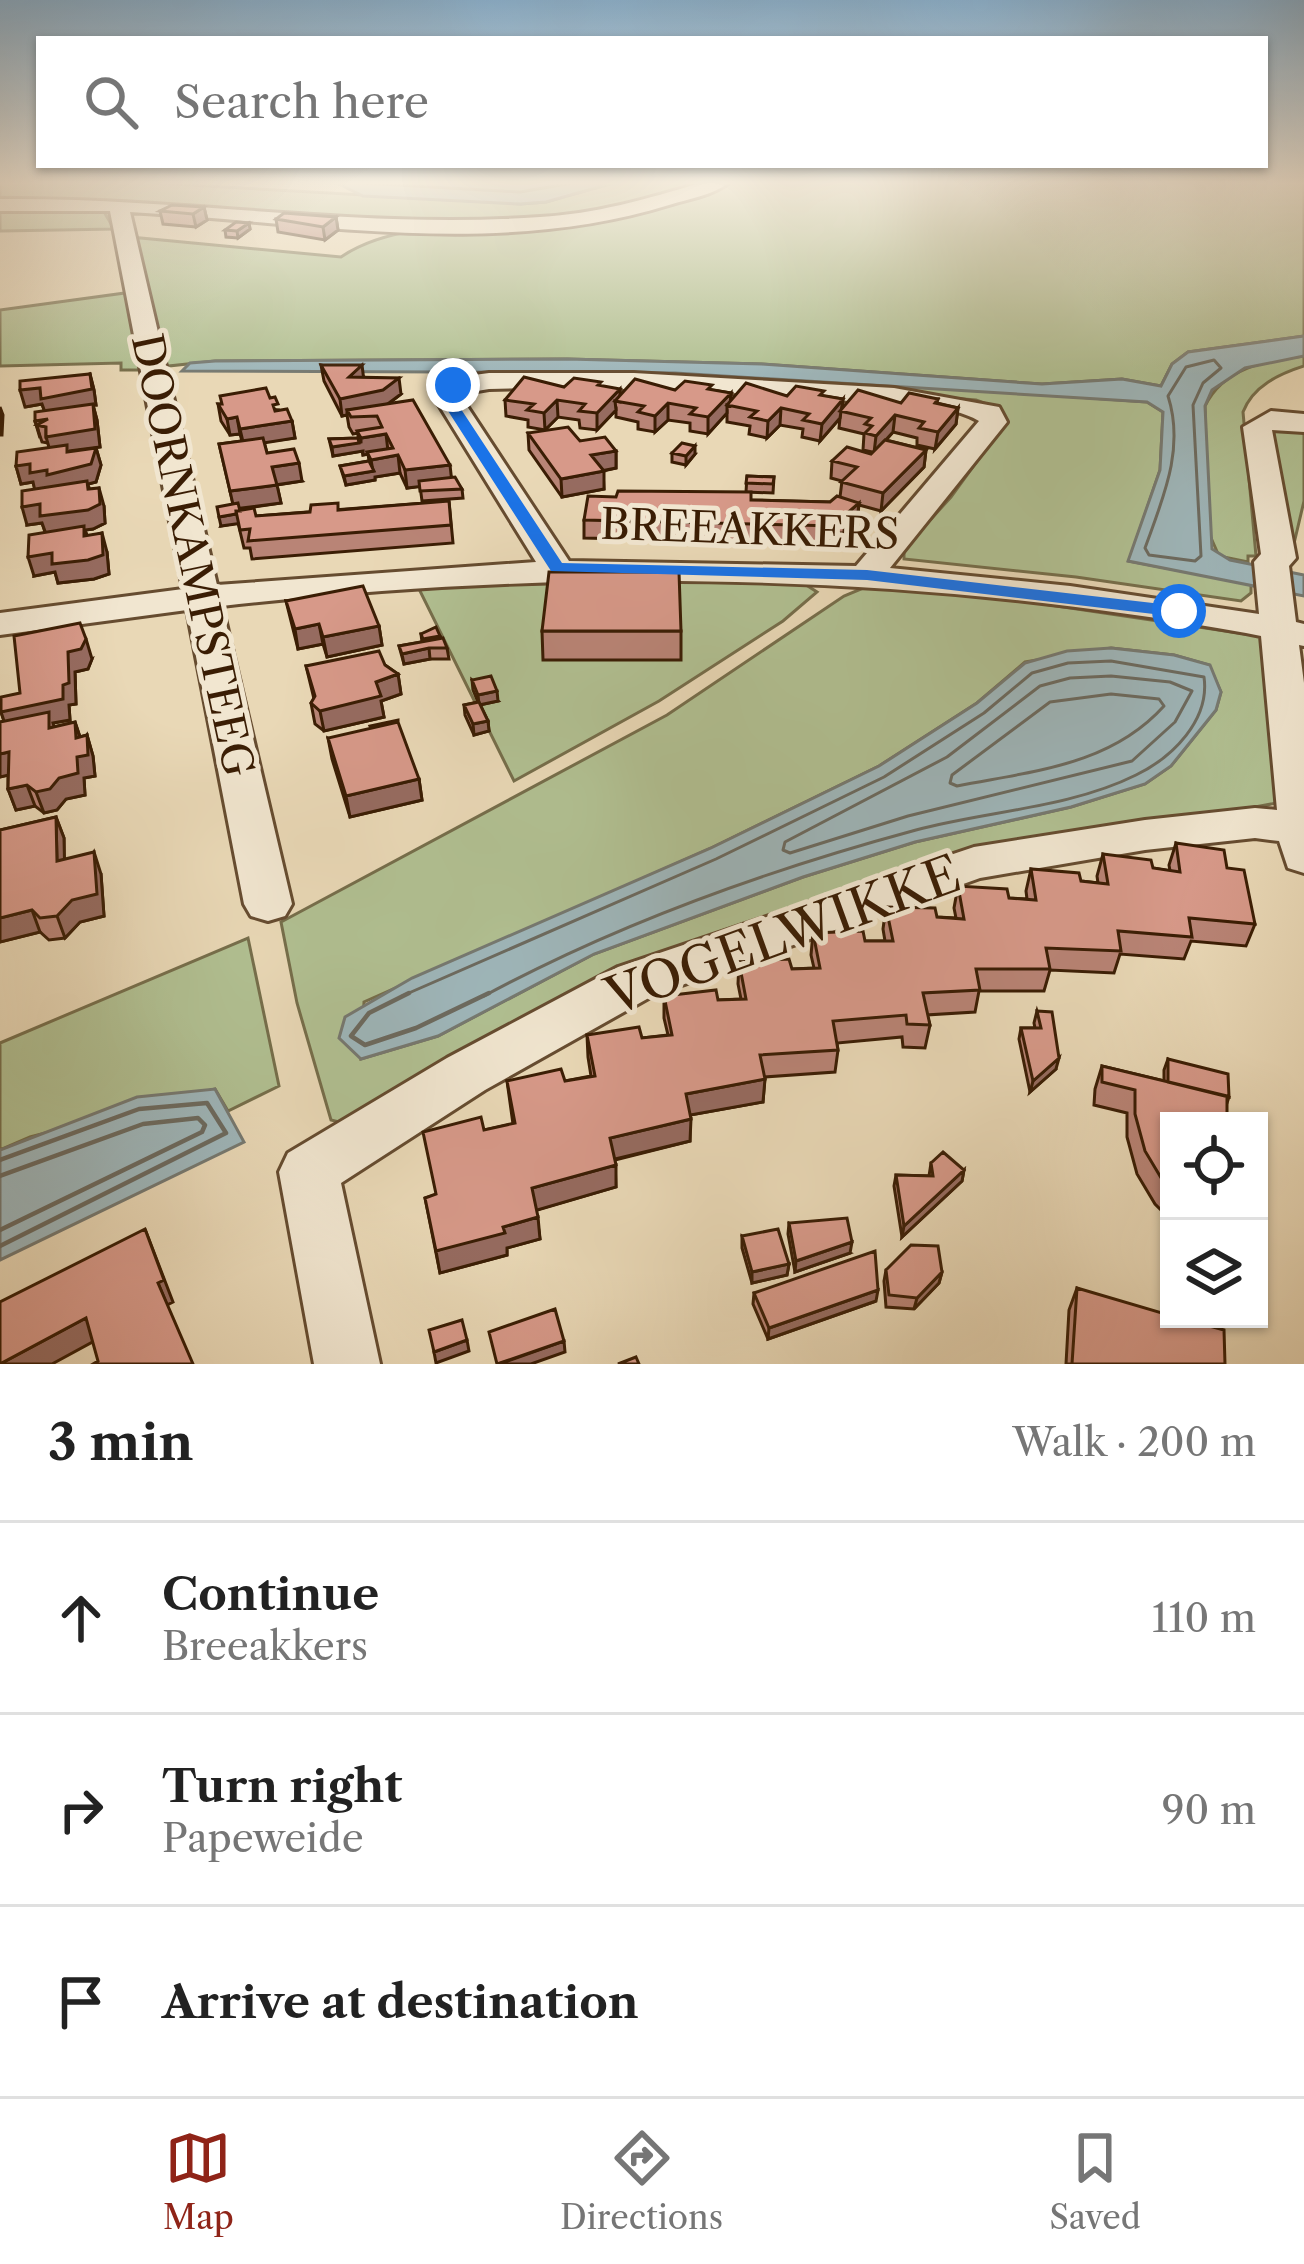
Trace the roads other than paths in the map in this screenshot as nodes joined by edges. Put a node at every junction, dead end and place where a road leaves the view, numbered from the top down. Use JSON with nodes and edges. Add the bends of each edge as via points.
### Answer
{"nodes":[{"id":1,"x":128,"y":247,"type":"edge"},
{"id":2,"x":1304,"y":423,"type":"edge"},
{"id":3,"x":557,"y":568,"type":"junction"},
{"id":4,"x":867,"y":575,"type":"junction"},
{"id":5,"x":199,"y":594,"type":"junction"},
{"id":6,"x":1283,"y":606,"type":"edge"},
{"id":7,"x":0,"y":624,"type":"edge"},
{"id":8,"x":1302,"y":843,"type":"edge"},
{"id":9,"x":268,"y":904,"type":"dead end"},
{"id":10,"x":347,"y":1364,"type":"edge"}],
"edges":[{"from":1,"to":5,"type":"street","name":"DOORNKAMPSTEEG"},
{"from":2,"to":6,"type":"street","via":[[1271,419],[1257,427]]},
{"from":3,"to":4,"type":"street","name":"BREEAKKERS"},
{"from":3,"to":4,"type":"street","via":[[448,400],[453,385],[863,393],[954,401],[989,413],[993,422]]},
{"from":3,"to":5,"type":"street","name":"BREEAKKERS"},
{"from":4,"to":6,"type":"street","name":"BREEAKKERS"},
{"from":5,"to":7,"type":"street","name":"BREEAKKERS"},
{"from":5,"to":9,"type":"street","name":"DOORNKAMPSTEEG"},
{"from":6,"to":8,"type":"street"},
{"from":8,"to":10,"type":"street","name":"VOGELWIKKE","via":[[1255,823],[974,863],[636,981],[466,1073],[309,1172]]}]}
